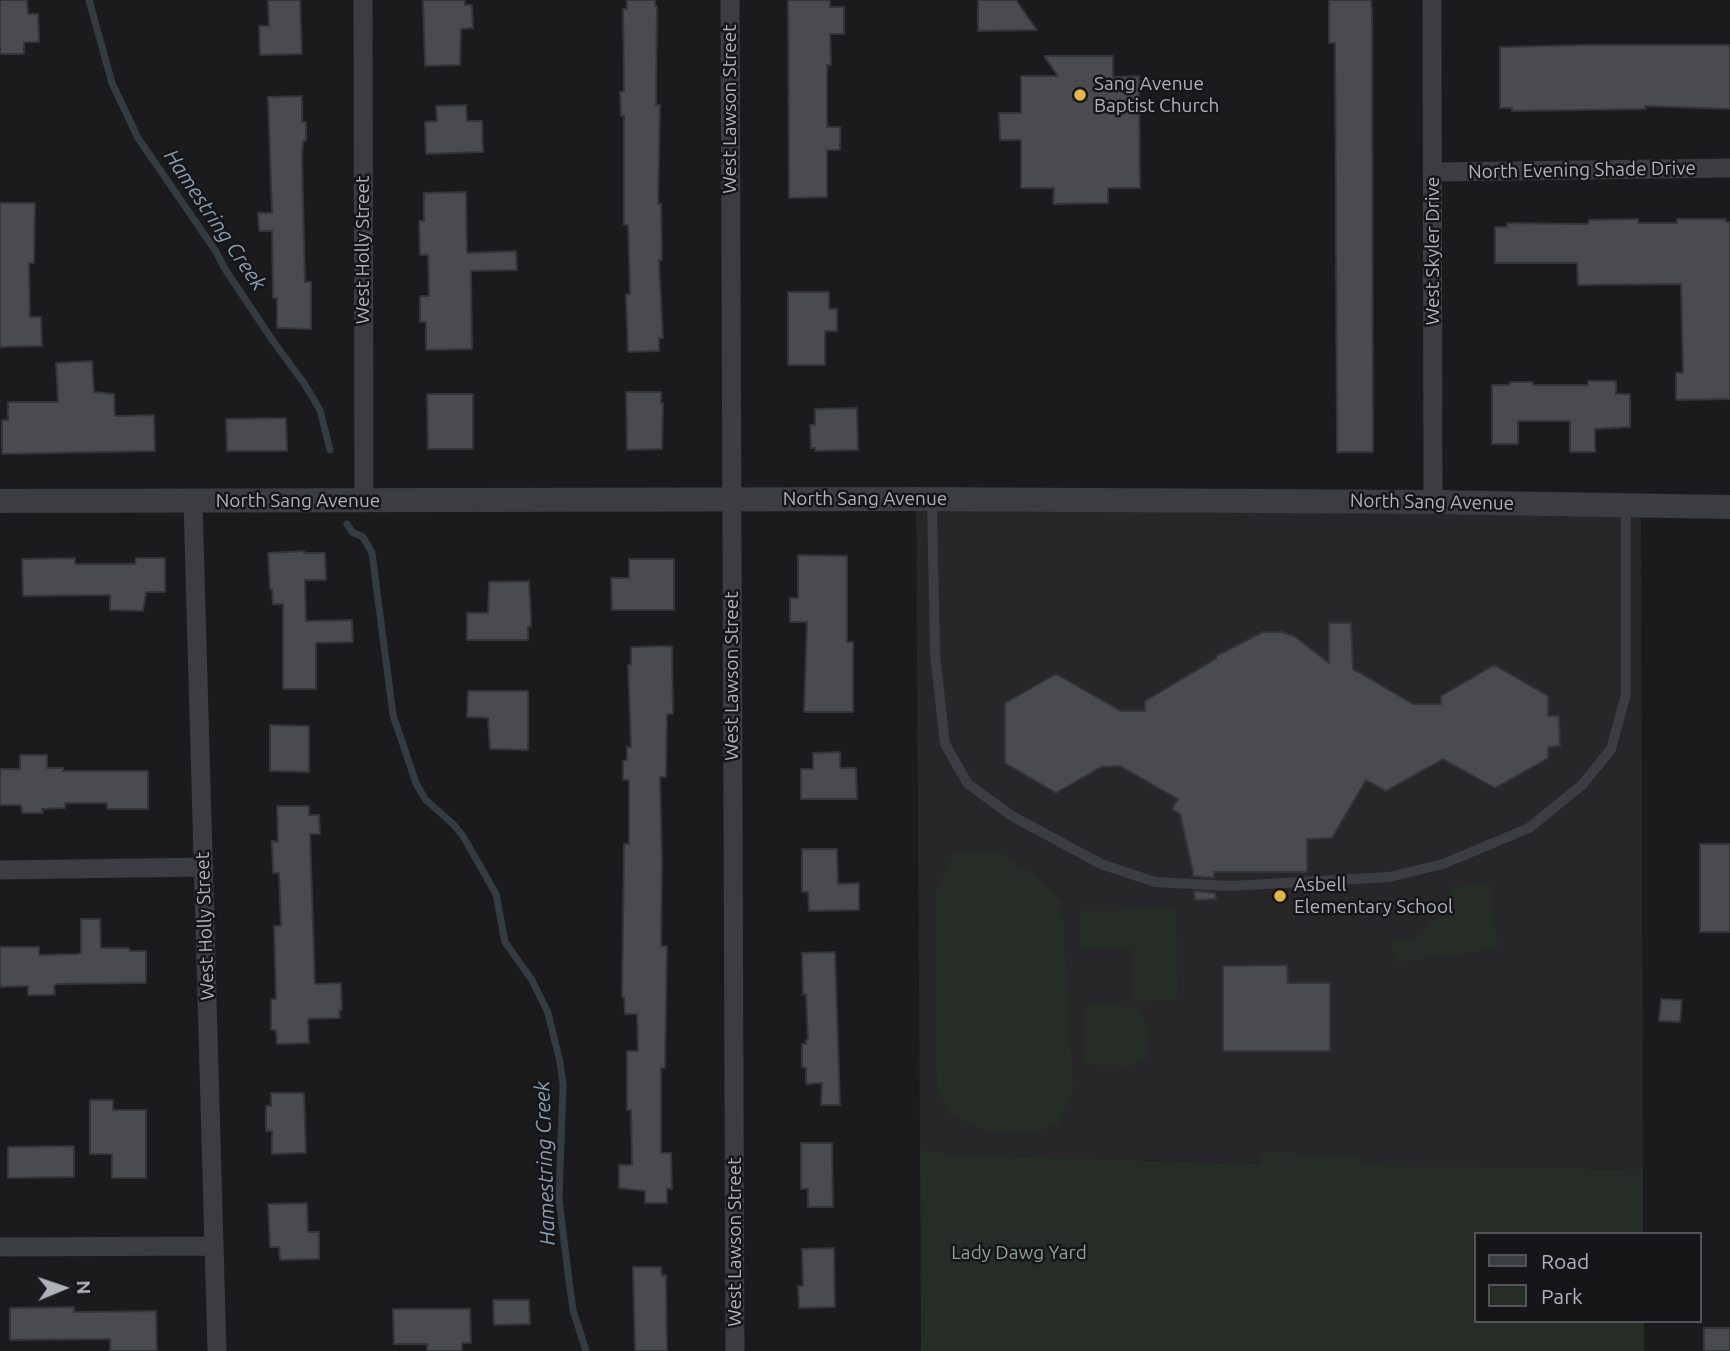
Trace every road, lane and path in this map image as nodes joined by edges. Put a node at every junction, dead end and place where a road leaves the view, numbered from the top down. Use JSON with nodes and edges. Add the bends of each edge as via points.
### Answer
{"nodes":[{"id":1,"x":363,"y":0,"type":"edge"},
{"id":2,"x":730,"y":0,"type":"edge"},
{"id":3,"x":1432,"y":0,"type":"edge"},
{"id":4,"x":1730,"y":168,"type":"edge"},
{"id":5,"x":1434,"y":172,"type":"junction"},
{"id":6,"x":731,"y":499,"type":"junction"},
{"id":7,"x":932,"y":499,"type":"junction"},
{"id":8,"x":0,"y":501,"type":"edge"},
{"id":9,"x":363,"y":501,"type":"junction"},
{"id":10,"x":193,"y":502,"type":"junction"},
{"id":11,"x":1433,"y":502,"type":"junction"},
{"id":12,"x":1626,"y":507,"type":"junction"},
{"id":13,"x":1730,"y":507,"type":"edge"},
{"id":14,"x":204,"y":867,"type":"junction"},
{"id":15,"x":0,"y":870,"type":"edge"},
{"id":16,"x":214,"y":1246,"type":"junction"},
{"id":17,"x":0,"y":1247,"type":"edge"},
{"id":18,"x":217,"y":1351,"type":"edge"},
{"id":19,"x":736,"y":1351,"type":"edge"}],
"edges":[{"from":1,"to":9,"type":"street","name":"West Holly Street"},
{"from":2,"to":6,"type":"street","name":"West Lawson Street"},
{"from":3,"to":5,"type":"street","name":"West Skyler Drive"},
{"from":4,"to":5,"type":"street","name":"North Evening Shade Drive"},
{"from":5,"to":11,"type":"street","name":"West Skyler Drive"},
{"from":6,"to":7,"type":"street","name":"North Sang Avenue"},
{"from":6,"to":9,"type":"street","name":"North Sang Avenue"},
{"from":6,"to":19,"type":"street","name":"West Lawson Street"},
{"from":7,"to":11,"type":"street","name":"North Sang Avenue"},
{"from":7,"to":12,"type":"lane","via":[[934,654],[945,744],[968,785],[1012,816],[1101,864],[1155,882],[1231,886],[1389,877],[1443,864],[1529,828],[1582,785],[1611,749],[1626,694]]},
{"from":8,"to":10,"type":"street","name":"North Sang Avenue"},
{"from":9,"to":10,"type":"street","name":"North Sang Avenue"},
{"from":10,"to":14,"type":"street","name":"West Holly Street"},
{"from":11,"to":12,"type":"street","name":"North Sang Avenue"},
{"from":12,"to":13,"type":"street","name":"North Sang Avenue"},
{"from":14,"to":15,"type":"street"},
{"from":14,"to":16,"type":"street","name":"West Holly Street"},
{"from":16,"to":17,"type":"street"},
{"from":16,"to":18,"type":"street","name":"West Holly Street"}]}
